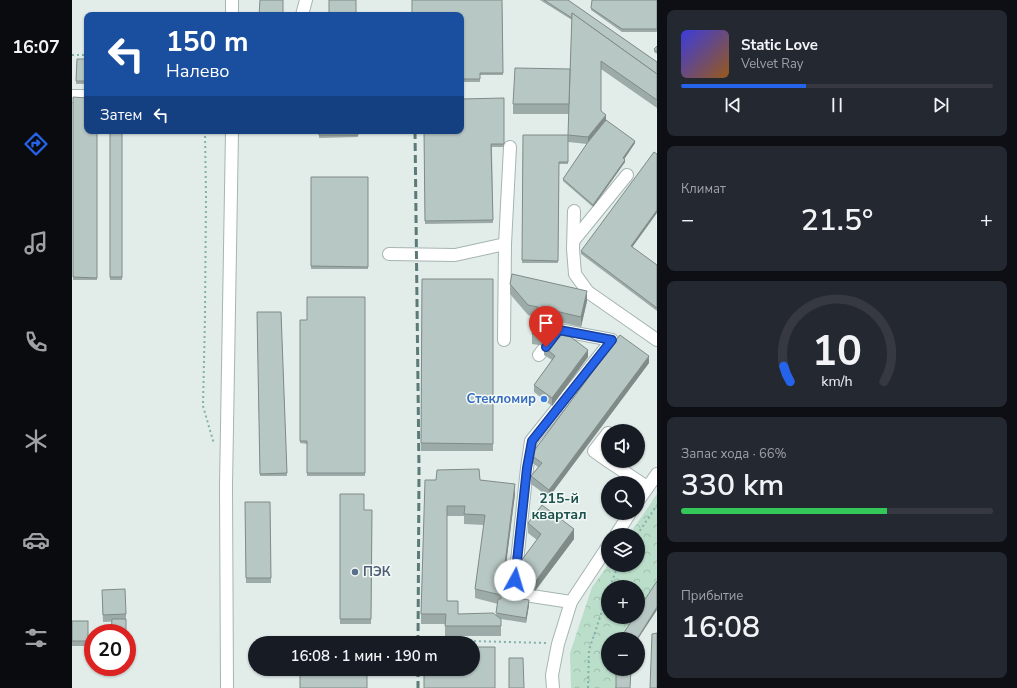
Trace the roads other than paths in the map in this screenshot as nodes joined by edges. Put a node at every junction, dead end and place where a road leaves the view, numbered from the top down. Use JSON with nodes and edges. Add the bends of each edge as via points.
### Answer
{"nodes":[{"id":1,"x":232,"y":0,"type":"edge"},
{"id":2,"x":306,"y":0,"type":"edge"},
{"id":3,"x":232,"y":12,"type":"edge"},
{"id":4,"x":303,"y":12,"type":"edge"},
{"id":5,"x":72,"y":96,"type":"edge"},
{"id":6,"x":84,"y":96,"type":"edge"},
{"id":7,"x":232,"y":134,"type":"edge"},
{"id":8,"x":510,"y":147,"type":"dead end"},
{"id":9,"x":627,"y":175,"type":"dead end"},
{"id":10,"x":574,"y":211,"type":"dead end"},
{"id":11,"x":574,"y":240,"type":"junction"},
{"id":12,"x":505,"y":244,"type":"junction"},
{"id":13,"x":389,"y":254,"type":"dead end"},
{"id":14,"x":504,"y":340,"type":"dead end"},
{"id":15,"x":657,"y":340,"type":"edge"},
{"id":16,"x":539,"y":355,"type":"dead end"},
{"id":17,"x":601,"y":442,"type":"edge"},
{"id":18,"x":601,"y":456,"type":"edge"},
{"id":19,"x":618,"y":468,"type":"edge"},
{"id":20,"x":657,"y":474,"type":"edge"},
{"id":21,"x":647,"y":488,"type":"junction"},
{"id":22,"x":645,"y":491,"type":"edge"},
{"id":23,"x":601,"y":557,"type":"edge"},
{"id":24,"x":571,"y":602,"type":"junction"},
{"id":25,"x":227,"y":688,"type":"edge"},
{"id":26,"x":553,"y":688,"type":"edge"}],
"edges":[{"from":1,"to":3,"type":"street"},
{"from":2,"to":4,"type":"street"},
{"from":5,"to":6,"type":"street"},
{"from":7,"to":25,"type":"street","via":[[226,486]]},
{"from":8,"to":12,"type":"street"},
{"from":9,"to":11,"type":"street"},
{"from":10,"to":11,"type":"street"},
{"from":11,"to":15,"type":"street","via":[[575,274],[588,292]]},
{"from":12,"to":13,"type":"street","via":[[455,255]]},
{"from":12,"to":14,"type":"street"},
{"from":16,"to":24,"type":"street","via":[[559,330],[612,340],[532,441],[527,468],[515,580],[525,595]]},
{"from":17,"to":18,"type":"street","via":[[594,451]]},
{"from":19,"to":21,"type":"street"},
{"from":20,"to":21,"type":"street"},
{"from":21,"to":22,"type":"street"},
{"from":23,"to":24,"type":"street"},
{"from":24,"to":26,"type":"street","via":[[558,644],[552,675]]}]}
